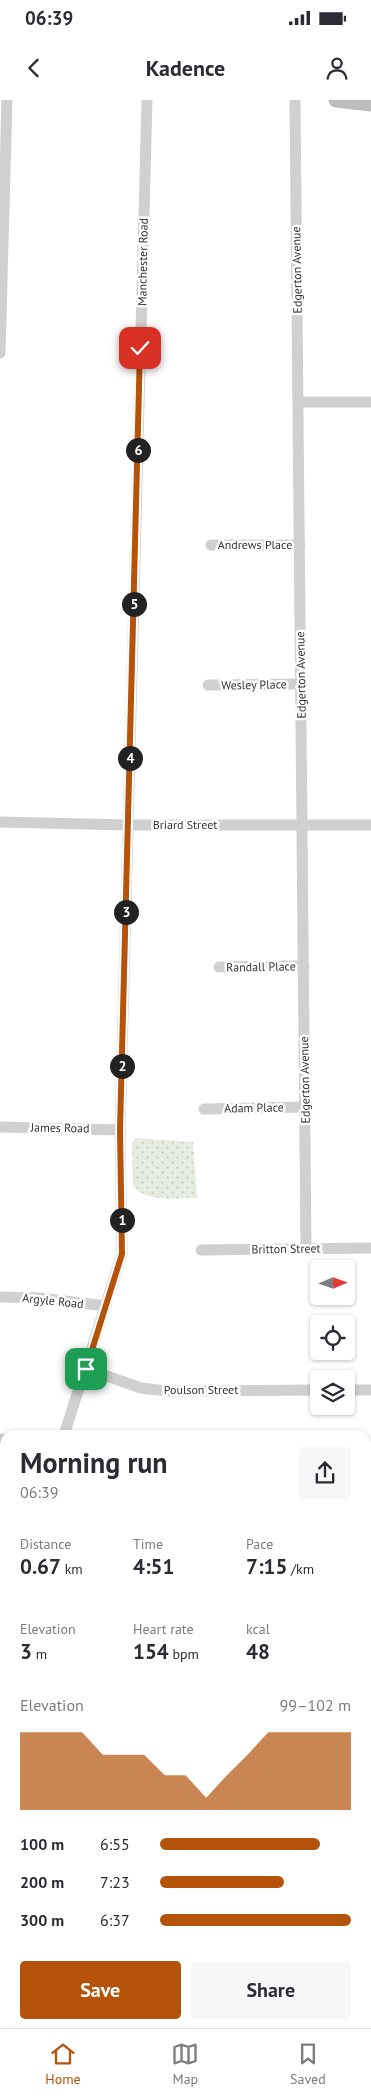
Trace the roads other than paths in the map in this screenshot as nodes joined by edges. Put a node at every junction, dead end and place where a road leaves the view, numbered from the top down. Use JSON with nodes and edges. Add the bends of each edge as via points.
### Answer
{"nodes":[{"id":1,"x":7,"y":100,"type":"edge"},
{"id":2,"x":147,"y":100,"type":"edge"},
{"id":3,"x":295,"y":100,"type":"edge"},
{"id":4,"x":336,"y":100,"type":"edge"},
{"id":5,"x":371,"y":104,"type":"edge"},
{"id":6,"x":0,"y":353,"type":"edge"},
{"id":7,"x":298,"y":402,"type":"junction"},
{"id":8,"x":371,"y":402,"type":"edge"},
{"id":9,"x":211,"y":545,"type":"dead end"},
{"id":10,"x":300,"y":545,"type":"junction"},
{"id":11,"x":301,"y":684,"type":"junction"},
{"id":12,"x":208,"y":685,"type":"dead end"},
{"id":13,"x":0,"y":822,"type":"edge"},
{"id":14,"x":128,"y":825,"type":"junction"},
{"id":15,"x":371,"y":825,"type":"edge"},
{"id":16,"x":302,"y":826,"type":"junction"},
{"id":17,"x":304,"y":966,"type":"junction"},
{"id":18,"x":219,"y":967,"type":"dead end"},
{"id":19,"x":305,"y":1107,"type":"junction"},
{"id":20,"x":204,"y":1109,"type":"dead end"},
{"id":21,"x":0,"y":1127,"type":"edge"},
{"id":22,"x":120,"y":1130,"type":"junction"},
{"id":23,"x":371,"y":1248,"type":"edge"},
{"id":24,"x":306,"y":1249,"type":"junction"},
{"id":25,"x":201,"y":1250,"type":"dead end"},
{"id":26,"x":0,"y":1297,"type":"edge"},
{"id":27,"x":106,"y":1306,"type":"junction"},
{"id":28,"x":86,"y":1369,"type":"junction"},
{"id":29,"x":310,"y":1390,"type":"edge"},
{"id":30,"x":355,"y":1390,"type":"edge"},
{"id":31,"x":371,"y":1390,"type":"edge"},
{"id":32,"x":66,"y":1430,"type":"edge"}],
"edges":[{"from":1,"to":6,"type":"street"},
{"from":2,"to":14,"type":"street","name":"Manchester Road"},
{"from":3,"to":7,"type":"street","name":"Edgerton Avenue"},
{"from":4,"to":5,"type":"main road"},
{"from":7,"to":8,"type":"street"},
{"from":7,"to":10,"type":"street","name":"Edgerton Avenue"},
{"from":9,"to":10,"type":"street","name":"Andrews Place"},
{"from":10,"to":11,"type":"street","name":"Edgerton Avenue"},
{"from":11,"to":12,"type":"street","name":"Wesley Place"},
{"from":11,"to":16,"type":"street","name":"Edgerton Avenue"},
{"from":13,"to":14,"type":"street","name":"Briard Street"},
{"from":14,"to":16,"type":"street","name":"Briard Street"},
{"from":14,"to":22,"type":"street","name":"Manchester Road"},
{"from":15,"to":16,"type":"street","name":"Briard Street"},
{"from":16,"to":17,"type":"street","name":"Edgerton Avenue"},
{"from":17,"to":18,"type":"street","name":"Randall Place"},
{"from":17,"to":19,"type":"street","name":"Edgerton Avenue"},
{"from":19,"to":20,"type":"street","name":"Adam Place"},
{"from":19,"to":24,"type":"street","name":"Edgerton Avenue"},
{"from":21,"to":22,"type":"street","name":"James Road"},
{"from":22,"to":27,"type":"street","name":"Manchester Road","via":[[122,1254]]},
{"from":23,"to":24,"type":"street","name":"Britton Street"},
{"from":24,"to":25,"type":"street","name":"Britton Street"},
{"from":26,"to":27,"type":"street","name":"Argyle Road"},
{"from":27,"to":28,"type":"street","name":"Manchester Road"},
{"from":28,"to":29,"type":"street","name":"Poulson Street","via":[[141,1388],[167,1391]]},
{"from":28,"to":32,"type":"street","name":"Manchester Road"},
{"from":30,"to":31,"type":"street"}]}
